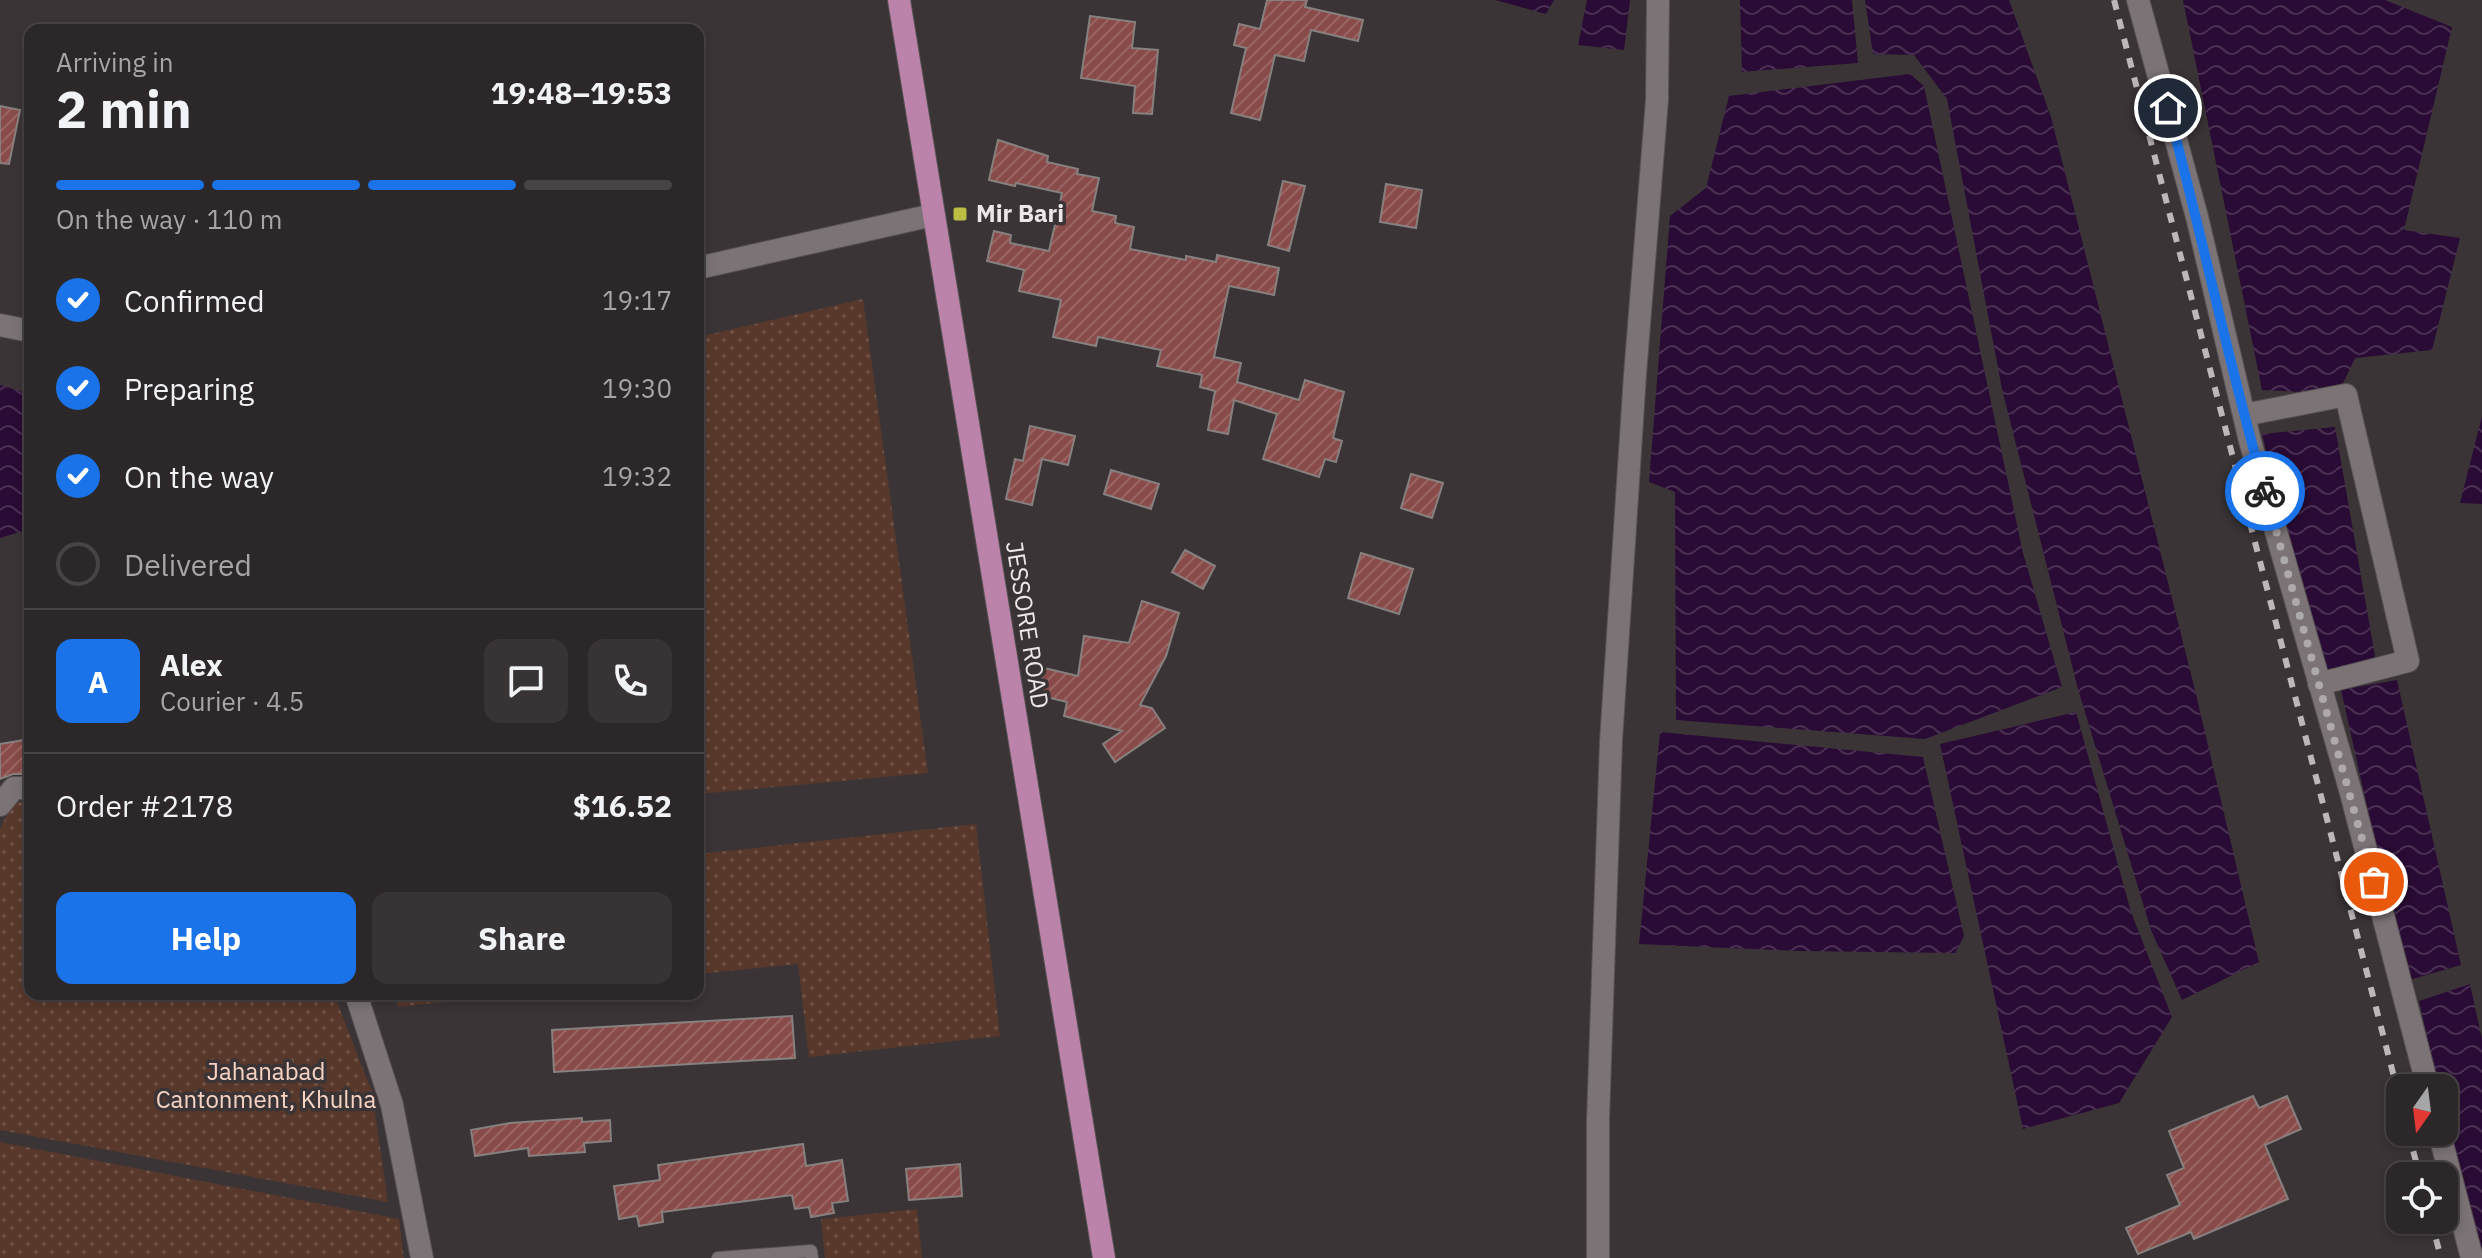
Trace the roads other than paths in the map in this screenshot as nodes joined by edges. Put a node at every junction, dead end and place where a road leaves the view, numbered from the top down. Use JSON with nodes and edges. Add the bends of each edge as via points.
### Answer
{"nodes":[{"id":1,"x":899,"y":0,"type":"edge"},
{"id":2,"x":1658,"y":0,"type":"edge"},
{"id":3,"x":2138,"y":0,"type":"edge"},
{"id":4,"x":933,"y":215,"type":"junction"},
{"id":5,"x":704,"y":267,"type":"edge"},
{"id":6,"x":0,"y":325,"type":"edge"},
{"id":7,"x":24,"y":330,"type":"edge"},
{"id":8,"x":2244,"y":415,"type":"junction"},
{"id":9,"x":2319,"y":684,"type":"junction"},
{"id":10,"x":24,"y":788,"type":"edge"},
{"id":11,"x":0,"y":805,"type":"edge"},
{"id":12,"x":358,"y":1000,"type":"edge"},
{"id":13,"x":2424,"y":1074,"type":"edge"},
{"id":14,"x":2443,"y":1146,"type":"edge"},
{"id":15,"x":422,"y":1258,"type":"edge"},
{"id":16,"x":718,"y":1258,"type":"edge"},
{"id":17,"x":812,"y":1258,"type":"edge"},
{"id":18,"x":1104,"y":1258,"type":"edge"},
{"id":19,"x":1598,"y":1258,"type":"edge"},
{"id":20,"x":2472,"y":1258,"type":"edge"}],
"edges":[{"from":1,"to":4,"type":"highway","name":"JESSORE ROAD"},
{"from":2,"to":19,"type":"street","via":[[1657,100],[1611,741]]},
{"from":3,"to":8,"type":"street"},
{"from":4,"to":5,"type":"street"},
{"from":4,"to":18,"type":"highway","name":"JESSORE ROAD"},
{"from":6,"to":7,"type":"street"},
{"from":8,"to":9,"type":"street"},
{"from":8,"to":9,"type":"street","via":[[2346,395],[2408,661]]},
{"from":9,"to":13,"type":"street"},
{"from":10,"to":11,"type":"street","via":[[14,788]]},
{"from":12,"to":15,"type":"street","via":[[392,1105]]},
{"from":14,"to":20,"type":"street"},
{"from":16,"to":17,"type":"lane","via":[[811,1251]]}]}
